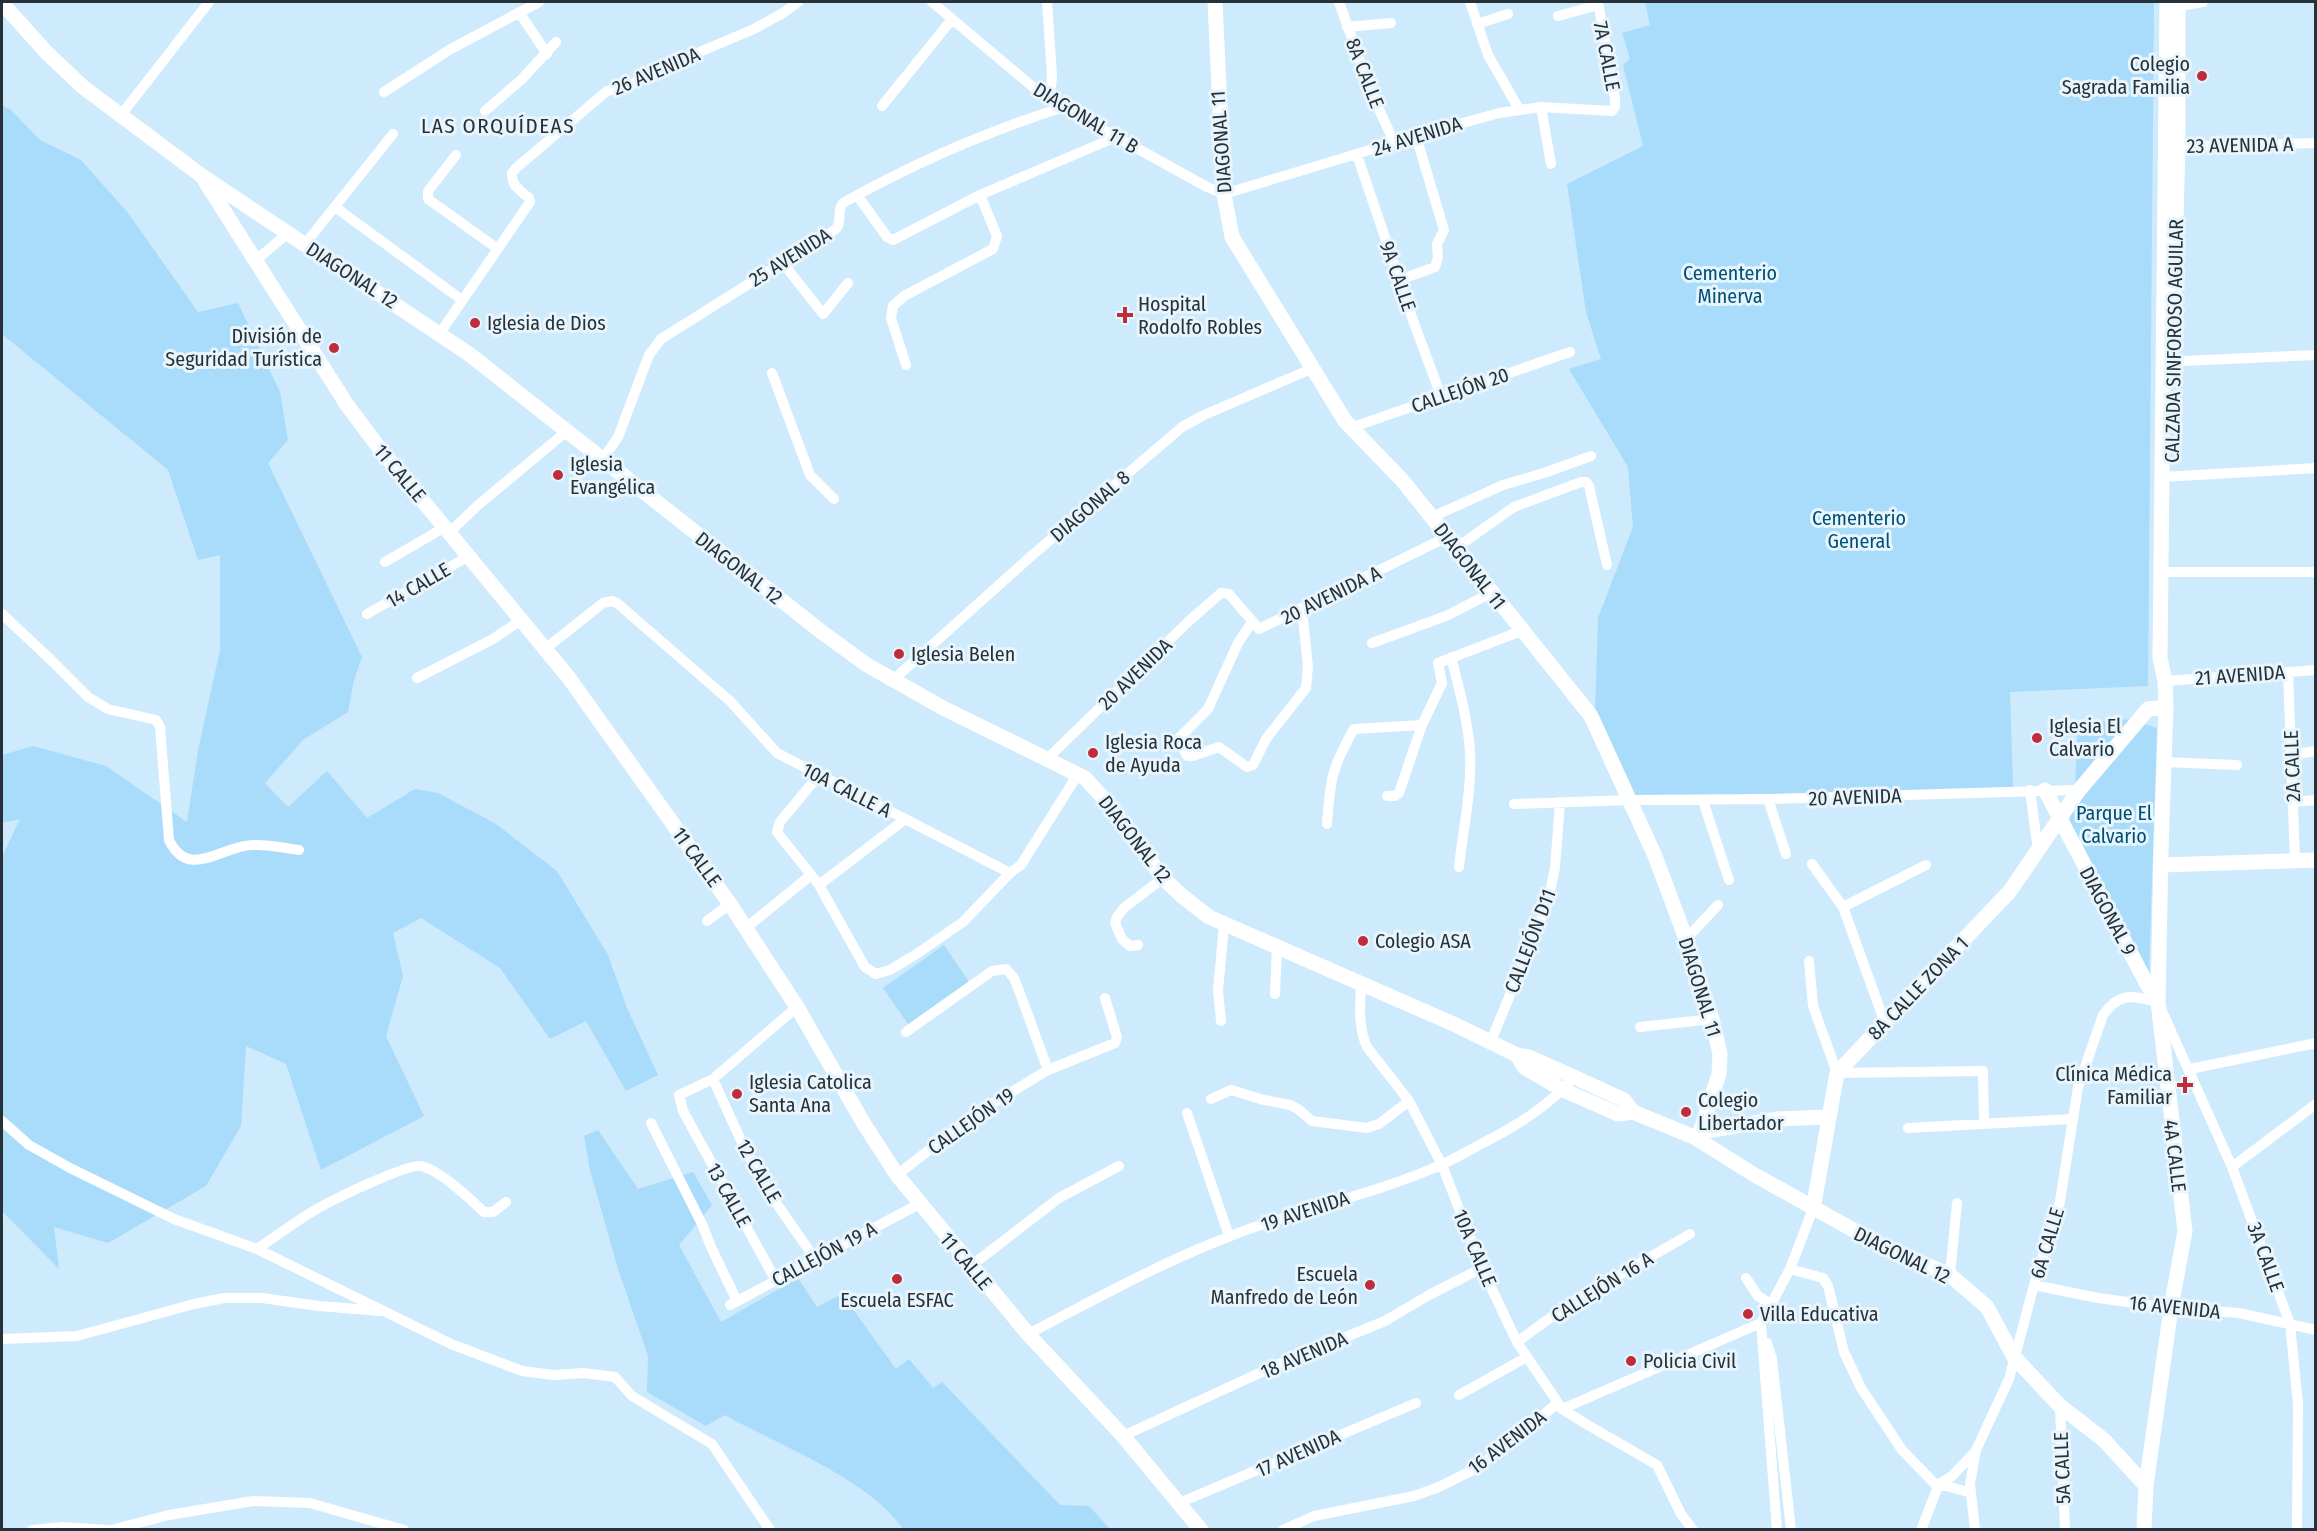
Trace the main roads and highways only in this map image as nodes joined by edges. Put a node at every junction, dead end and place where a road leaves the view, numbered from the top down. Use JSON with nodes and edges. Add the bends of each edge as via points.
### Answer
{"nodes":[{"id":1,"x":1215,"y":2,"type":"edge"},
{"id":2,"x":2,"y":3,"type":"edge"},
{"id":3,"x":2172,"y":4,"type":"edge"},
{"id":4,"x":202,"y":176,"type":"junction"},
{"id":5,"x":2166,"y":707,"type":"junction"},
{"id":6,"x":2037,"y":790,"type":"road end"},
{"id":7,"x":2059,"y":819,"type":"junction"},
{"id":8,"x":2316,"y":860,"type":"edge"},
{"id":9,"x":2161,"y":865,"type":"junction"},
{"id":10,"x":2158,"y":1002,"type":"junction"},
{"id":11,"x":1517,"y":1055,"type":"junction"},
{"id":12,"x":1633,"y":1112,"type":"junction"},
{"id":13,"x":1828,"y":1117,"type":"junction"},
{"id":14,"x":1697,"y":1135,"type":"junction"},
{"id":15,"x":1813,"y":1209,"type":"junction"},
{"id":16,"x":2146,"y":1486,"type":"junction"},
{"id":17,"x":1201,"y":1530,"type":"edge"},
{"id":18,"x":2144,"y":1530,"type":"edge"}],
"edges":[{"from":1,"to":14,"type":"main road","name":"DIAGONAL 11","via":[[1224,194],[1236,247],[1350,428],[1402,480],[1587,710],[1659,866],[1712,1019],[1720,1054],[1719,1074]]},
{"from":2,"to":4,"type":"main road","name":"DIAGONAL 12","via":[[64,70]]},
{"from":3,"to":5,"type":"main road","name":"CALZADA SINFOROSO AGUILAR","via":[[2167,572],[2160,658]]},
{"from":4,"to":11,"type":"main road","name":"DIAGONAL 12","via":[[440,333],[867,665],[1091,783],[1163,878],[1193,905],[1224,925]]},
{"from":4,"to":17,"type":"main road","name":"11 CALLE","via":[[347,405],[597,715],[730,904],[797,1007],[897,1175],[1028,1334],[1123,1437]]},
{"from":5,"to":7,"type":"main road","name":"8A CALLE ZONA 1","via":[[2148,709]]},
{"from":5,"to":9,"type":"main road","name":"4A CALLE"},
{"from":6,"to":7,"type":"main road","name":"DIAGONAL 9"},
{"from":7,"to":10,"type":"main road","name":"DIAGONAL 9"},
{"from":7,"to":13,"type":"main road","name":"8A CALLE ZONA 1","via":[[2010,891],[1837,1073]]},
{"from":8,"to":9,"type":"main road"},
{"from":9,"to":10,"type":"main road","name":"4A CALLE"},
{"from":10,"to":16,"type":"main road","name":"4A CALLE","via":[[2185,1231]]},
{"from":11,"to":12,"type":"main road","name":"DIAGONAL 12","via":[[1624,1100]]},
{"from":11,"to":12,"type":"main road","name":"DIAGONAL 12","via":[[1524,1068],[1563,1090],[1618,1114]]},
{"from":12,"to":14,"type":"main road","name":"DIAGONAL 12"},
{"from":13,"to":14,"type":"main road","via":[[1778,1119]]},
{"from":13,"to":15,"type":"main road"},
{"from":14,"to":15,"type":"main road","name":"DIAGONAL 12"},
{"from":15,"to":16,"type":"main road","name":"DIAGONAL 12","via":[[1882,1246],[1950,1275],[1987,1307],[2014,1357]]},
{"from":16,"to":18,"type":"main road","name":"4A CALLE"}]}
